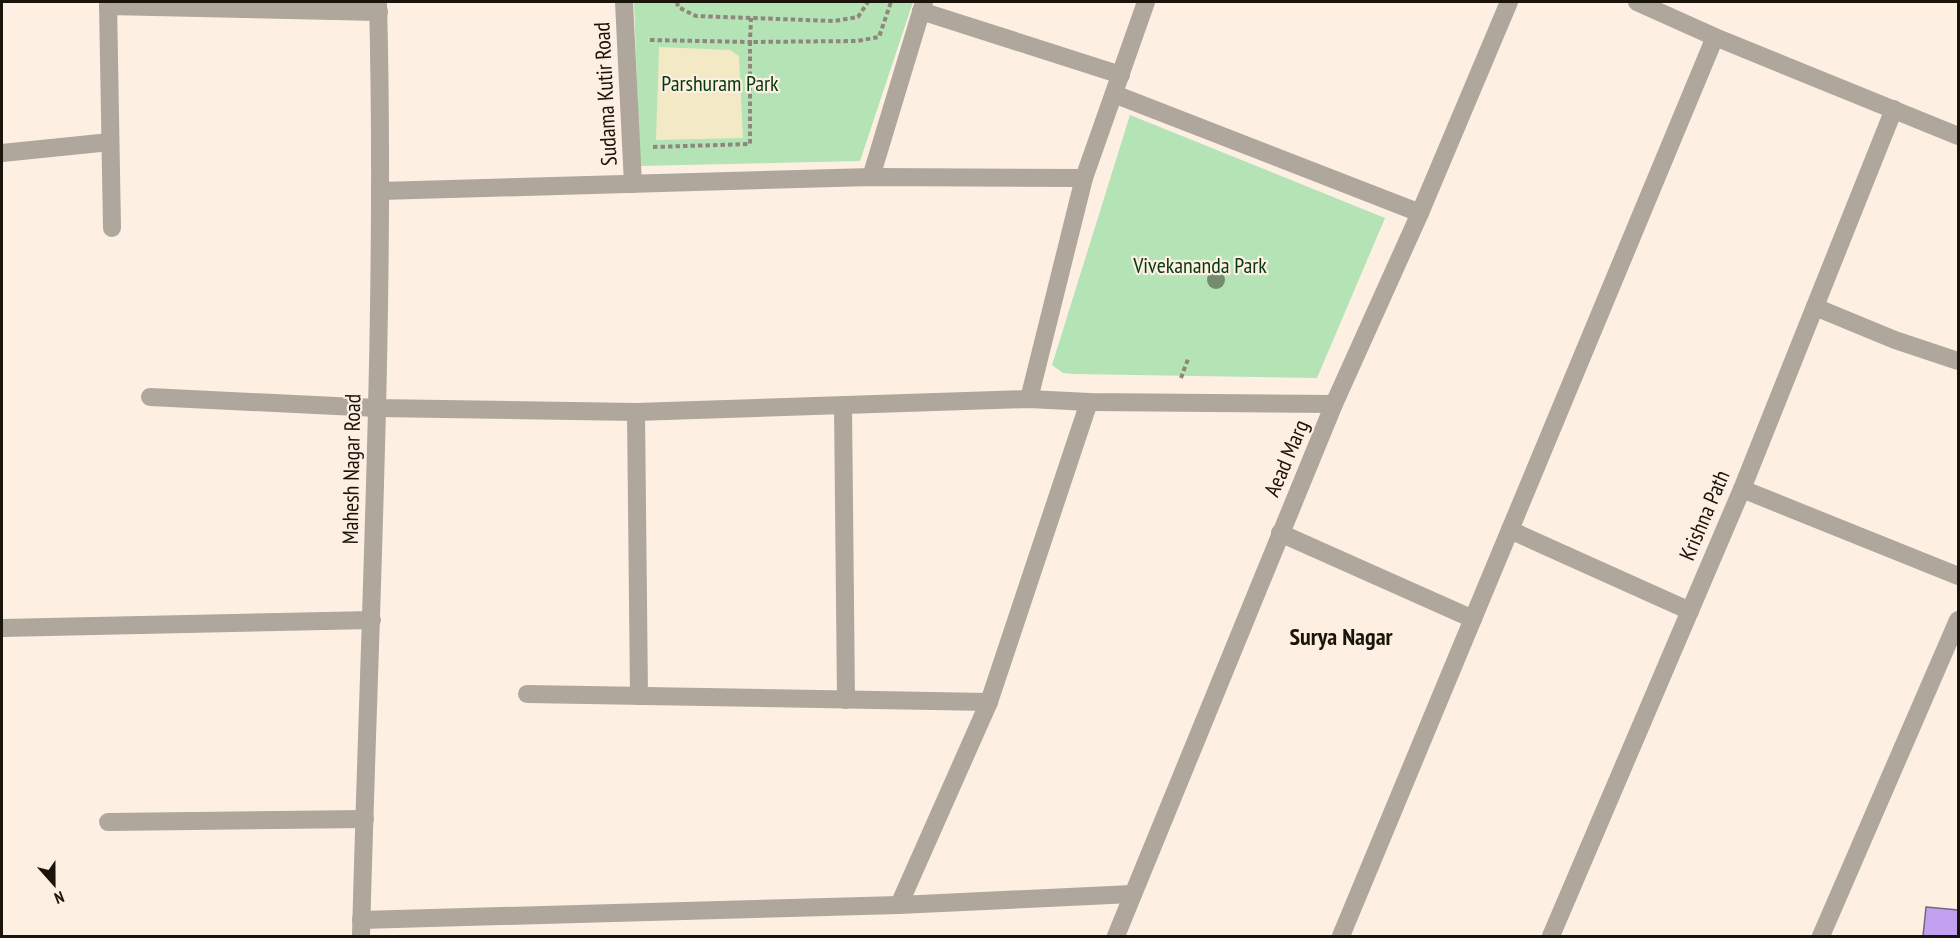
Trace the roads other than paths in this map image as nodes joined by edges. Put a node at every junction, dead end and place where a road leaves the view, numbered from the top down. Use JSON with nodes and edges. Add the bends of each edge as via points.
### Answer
{"nodes":[{"id":1,"x":624,"y":2,"type":"edge"},
{"id":2,"x":1146,"y":2,"type":"edge"},
{"id":3,"x":1509,"y":2,"type":"edge"},
{"id":4,"x":1637,"y":2,"type":"edge"},
{"id":5,"x":108,"y":4,"type":"edge"},
{"id":6,"x":922,"y":6,"type":"edge"},
{"id":7,"x":379,"y":7,"type":"edge"},
{"id":8,"x":1715,"y":37,"type":"junction"},
{"id":9,"x":1121,"y":75,"type":"junction"},
{"id":10,"x":1114,"y":94,"type":"junction"},
{"id":11,"x":1894,"y":109,"type":"junction"},
{"id":12,"x":1959,"y":136,"type":"edge"},
{"id":13,"x":110,"y":142,"type":"junction"},
{"id":14,"x":2,"y":153,"type":"edge"},
{"id":15,"x":871,"y":177,"type":"junction"},
{"id":16,"x":1084,"y":178,"type":"junction"},
{"id":17,"x":633,"y":184,"type":"junction"},
{"id":18,"x":381,"y":191,"type":"junction"},
{"id":19,"x":1420,"y":213,"type":"junction"},
{"id":20,"x":112,"y":228,"type":"dead end"},
{"id":21,"x":1815,"y":307,"type":"junction"},
{"id":22,"x":1959,"y":361,"type":"edge"},
{"id":23,"x":150,"y":397,"type":"dead end"},
{"id":24,"x":1029,"y":399,"type":"junction"},
{"id":25,"x":1089,"y":402,"type":"junction"},
{"id":26,"x":1334,"y":404,"type":"junction"},
{"id":27,"x":843,"y":405,"type":"junction"},
{"id":28,"x":377,"y":408,"type":"junction"},
{"id":29,"x":636,"y":412,"type":"junction"},
{"id":30,"x":1742,"y":489,"type":"junction"},
{"id":31,"x":1510,"y":530,"type":"junction"},
{"id":32,"x":1280,"y":533,"type":"junction"},
{"id":33,"x":1959,"y":576,"type":"edge"},
{"id":34,"x":1690,"y":611,"type":"junction"},
{"id":35,"x":1473,"y":619,"type":"junction"},
{"id":36,"x":372,"y":620,"type":"junction"},
{"id":37,"x":1959,"y":620,"type":"edge"},
{"id":38,"x":2,"y":628,"type":"edge"},
{"id":39,"x":527,"y":694,"type":"dead end"},
{"id":40,"x":639,"y":696,"type":"junction"},
{"id":41,"x":846,"y":700,"type":"junction"},
{"id":42,"x":988,"y":702,"type":"junction"},
{"id":43,"x":365,"y":819,"type":"junction"},
{"id":44,"x":108,"y":822,"type":"dead end"},
{"id":45,"x":1132,"y":894,"type":"junction"},
{"id":46,"x":899,"y":905,"type":"junction"},
{"id":47,"x":361,"y":928,"type":"edge"},
{"id":48,"x":1116,"y":936,"type":"edge"},
{"id":49,"x":1341,"y":936,"type":"edge"},
{"id":50,"x":1551,"y":936,"type":"edge"},
{"id":51,"x":1821,"y":936,"type":"edge"}],
"edges":[{"from":1,"to":17,"type":"street","name":"Sudama Kutir Road"},
{"from":2,"to":9,"type":"street"},
{"from":3,"to":19,"type":"street","name":"Aead Marg"},
{"from":4,"to":8,"type":"street"},
{"from":5,"to":7,"type":"street"},
{"from":5,"to":13,"type":"street"},
{"from":6,"to":9,"type":"street"},
{"from":6,"to":15,"type":"street"},
{"from":7,"to":18,"type":"street","name":"Mahesh Nagar Road"},
{"from":8,"to":11,"type":"street"},
{"from":8,"to":31,"type":"street"},
{"from":9,"to":10,"type":"street"},
{"from":10,"to":16,"type":"street"},
{"from":10,"to":19,"type":"street"},
{"from":11,"to":12,"type":"street"},
{"from":11,"to":21,"type":"street","name":"Krishna Path"},
{"from":13,"to":14,"type":"street"},
{"from":13,"to":20,"type":"street"},
{"from":15,"to":16,"type":"street"},
{"from":15,"to":17,"type":"street"},
{"from":16,"to":24,"type":"street"},
{"from":17,"to":18,"type":"street"},
{"from":18,"to":28,"type":"street","name":"Mahesh Nagar Road"},
{"from":19,"to":26,"type":"street","name":"Aead Marg"},
{"from":21,"to":22,"type":"street"},
{"from":21,"to":30,"type":"street","name":"Krishna Path"},
{"from":23,"to":28,"type":"street"},
{"from":24,"to":25,"type":"street"},
{"from":24,"to":27,"type":"street"},
{"from":25,"to":26,"type":"street"},
{"from":25,"to":42,"type":"street"},
{"from":26,"to":32,"type":"street","name":"Aead Marg"},
{"from":27,"to":29,"type":"street"},
{"from":27,"to":41,"type":"street"},
{"from":28,"to":29,"type":"street"},
{"from":28,"to":36,"type":"street","name":"Mahesh Nagar Road"},
{"from":29,"to":40,"type":"street"},
{"from":30,"to":33,"type":"street"},
{"from":30,"to":34,"type":"street","name":"Krishna Path"},
{"from":31,"to":34,"type":"street"},
{"from":31,"to":35,"type":"street"},
{"from":32,"to":35,"type":"street"},
{"from":32,"to":45,"type":"street","name":"Aead Marg"},
{"from":34,"to":50,"type":"street","name":"Krishna Path"},
{"from":35,"to":49,"type":"street"},
{"from":36,"to":38,"type":"street"},
{"from":36,"to":43,"type":"street","name":"Mahesh Nagar Road"},
{"from":37,"to":51,"type":"street"},
{"from":39,"to":40,"type":"street"},
{"from":40,"to":41,"type":"street"},
{"from":41,"to":42,"type":"street"},
{"from":42,"to":46,"type":"street"},
{"from":43,"to":44,"type":"street"},
{"from":43,"to":47,"type":"street","name":"Mahesh Nagar Road"},
{"from":45,"to":46,"type":"street"},
{"from":45,"to":48,"type":"street","name":"Aead Marg"},
{"from":46,"to":47,"type":"street"}]}
